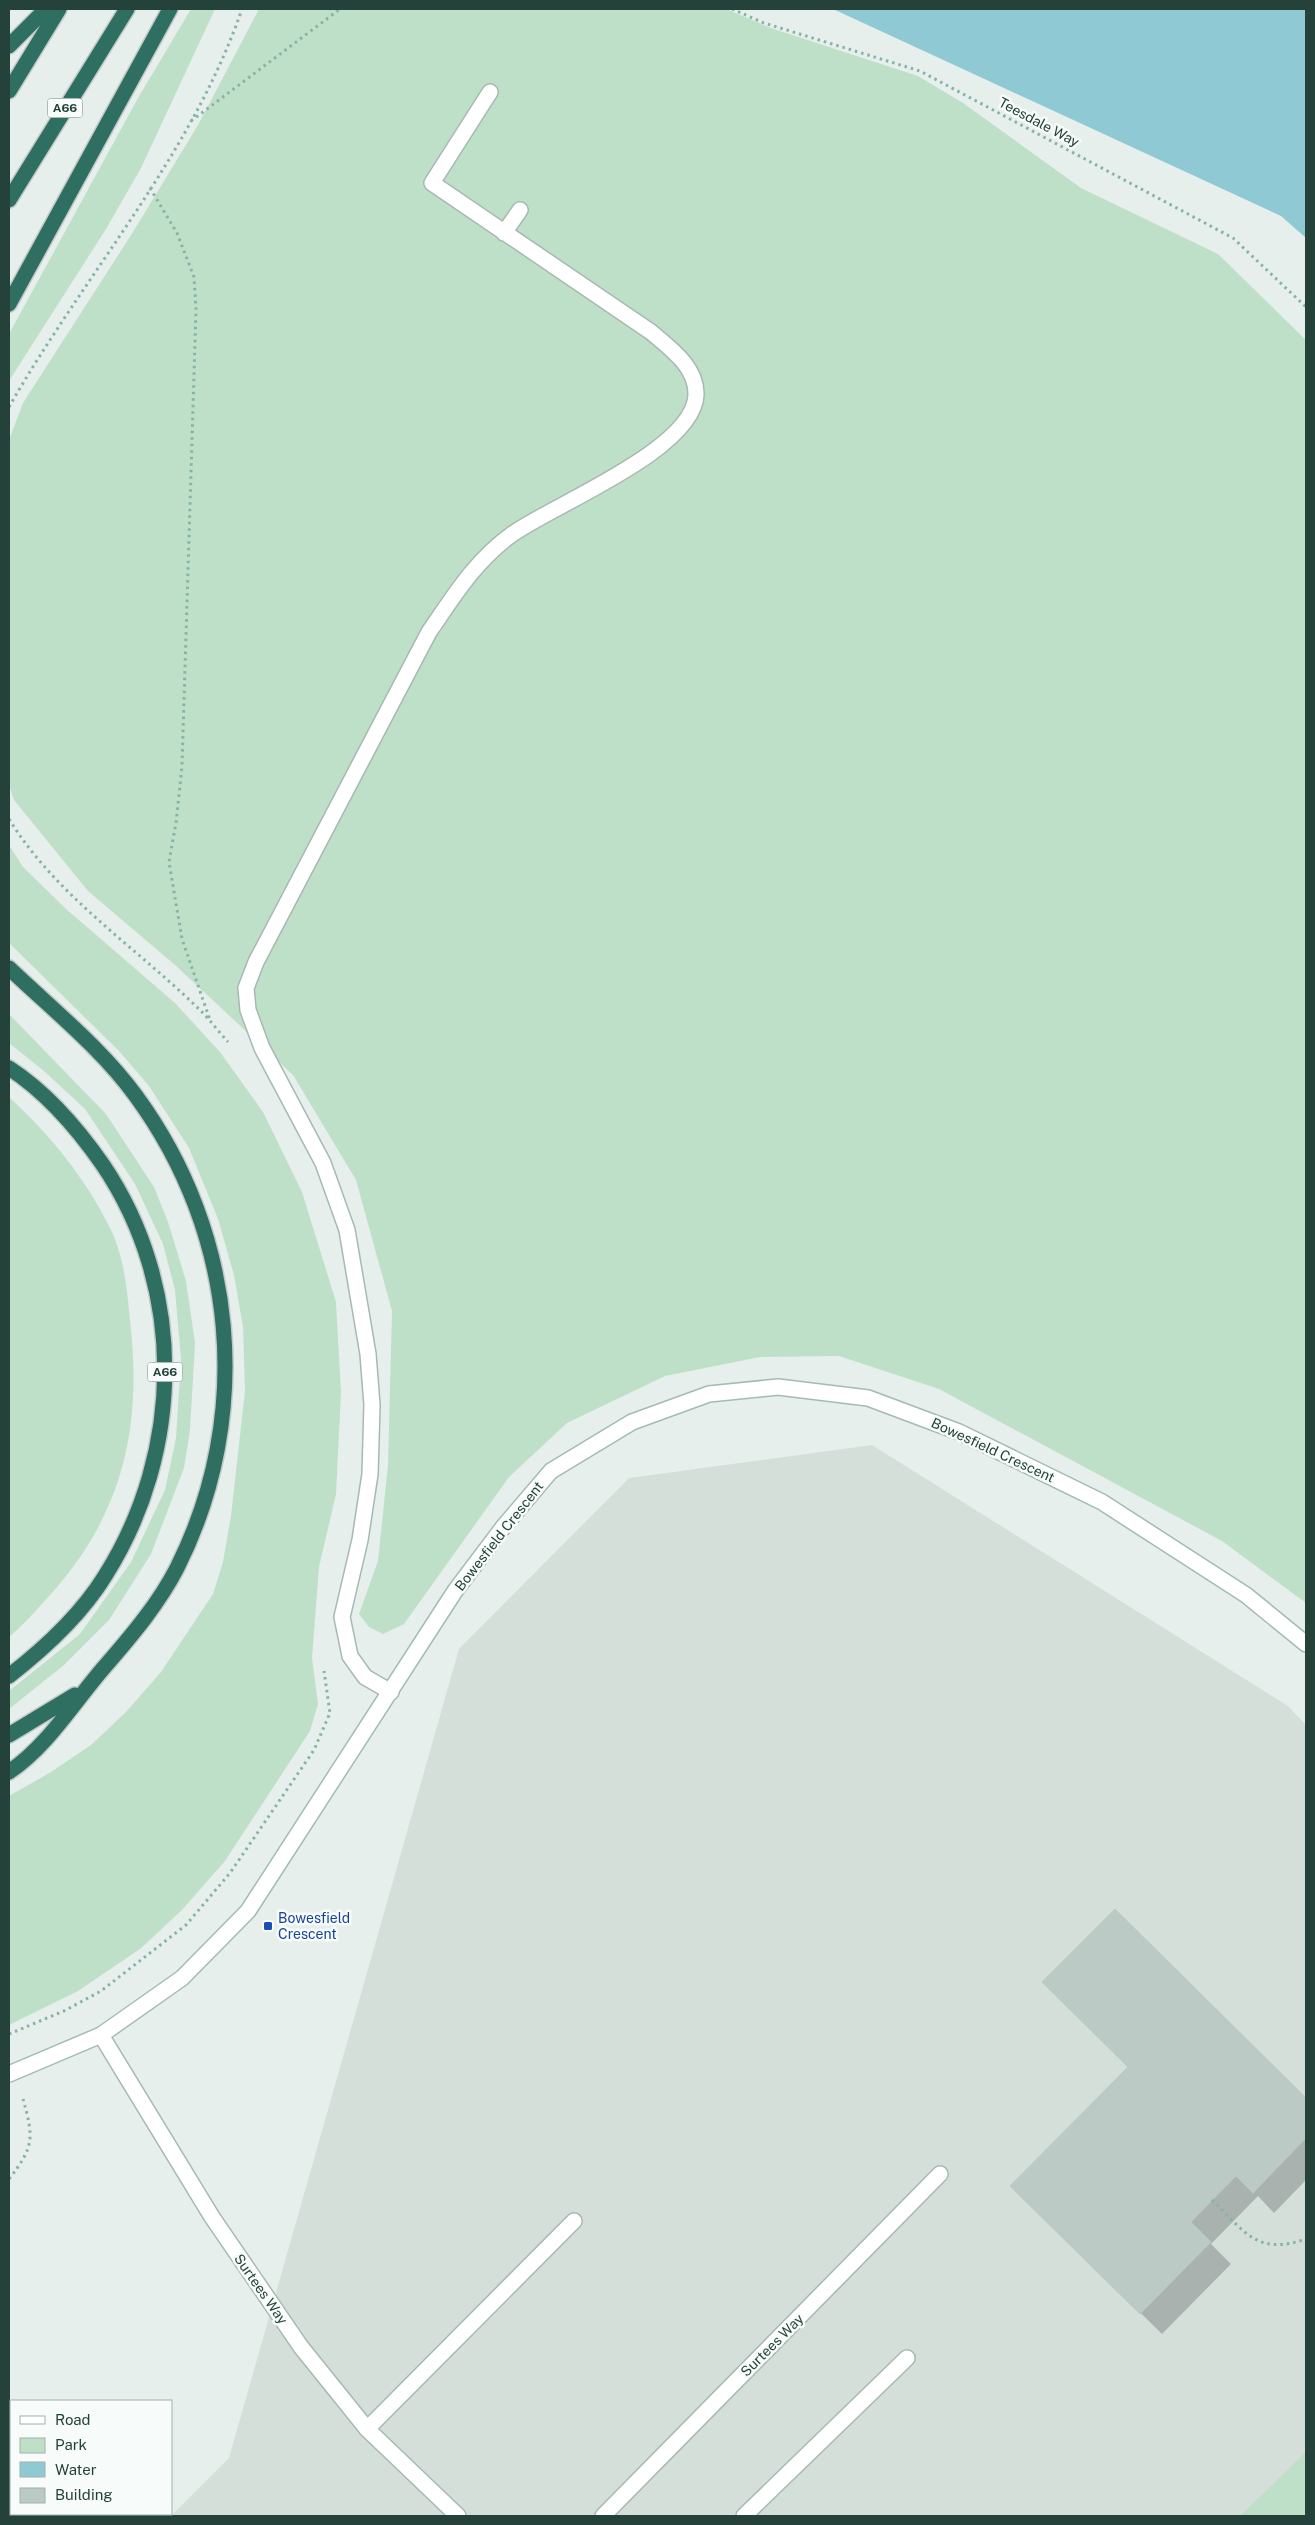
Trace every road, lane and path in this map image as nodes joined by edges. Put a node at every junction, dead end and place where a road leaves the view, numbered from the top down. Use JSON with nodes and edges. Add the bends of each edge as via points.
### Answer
{"nodes":[{"id":1,"x":46,"y":9,"type":"edge"},
{"id":2,"x":59,"y":9,"type":"edge"},
{"id":3,"x":127,"y":9,"type":"edge"},
{"id":4,"x":170,"y":9,"type":"edge"},
{"id":5,"x":242,"y":9,"type":"edge"},
{"id":6,"x":340,"y":9,"type":"edge"},
{"id":7,"x":732,"y":9,"type":"edge"},
{"id":8,"x":9,"y":46,"type":"edge"},
{"id":9,"x":9,"y":91,"type":"edge"},
{"id":10,"x":490,"y":92,"type":"dead end"},
{"id":11,"x":190,"y":122,"type":"junction"},
{"id":12,"x":150,"y":188,"type":"junction"},
{"id":13,"x":9,"y":200,"type":"edge"},
{"id":14,"x":520,"y":210,"type":"dead end"},
{"id":15,"x":504,"y":232,"type":"junction"},
{"id":16,"x":9,"y":304,"type":"edge"},
{"id":17,"x":1306,"y":307,"type":"edge"},
{"id":18,"x":9,"y":407,"type":"edge"},
{"id":19,"x":9,"y":968,"type":"edge"},
{"id":20,"x":212,"y":1023,"type":"dead end"},
{"id":21,"x":9,"y":1068,"type":"edge"},
{"id":22,"x":1306,"y":1644,"type":"edge"},
{"id":23,"x":9,"y":1676,"type":"edge"},
{"id":24,"x":86,"y":1687,"type":"junction"},
{"id":25,"x":391,"y":1692,"type":"junction"},
{"id":26,"x":9,"y":1735,"type":"edge"},
{"id":27,"x":9,"y":1772,"type":"edge"},
{"id":28,"x":101,"y":2034,"type":"junction"},
{"id":29,"x":12,"y":2074,"type":"edge"},
{"id":30,"x":940,"y":2174,"type":"dead end"},
{"id":31,"x":9,"y":2179,"type":"edge"},
{"id":32,"x":1212,"y":2200,"type":"dead end"},
{"id":33,"x":574,"y":2221,"type":"dead end"},
{"id":34,"x":1306,"y":2239,"type":"edge"},
{"id":35,"x":907,"y":2358,"type":"dead end"},
{"id":36,"x":368,"y":2428,"type":"junction"},
{"id":37,"x":458,"y":2516,"type":"edge"},
{"id":38,"x":603,"y":2516,"type":"edge"},
{"id":39,"x":744,"y":2516,"type":"edge"}],
"edges":[{"from":1,"to":8,"type":"highway"},
{"from":2,"to":9,"type":"highway"},
{"from":3,"to":13,"type":"highway","number":"A66"},
{"from":4,"to":16,"type":"highway"},
{"from":5,"to":11,"type":"path"},
{"from":6,"to":11,"type":"path"},
{"from":7,"to":17,"type":"path","name":"Teesdale Way","via":[[764,23],[920,71],[1233,238]]},
{"from":10,"to":15,"type":"street","via":[[432,183]]},
{"from":11,"to":12,"type":"path"},
{"from":12,"to":18,"type":"path"},
{"from":12,"to":20,"type":"path","via":[[177,233],[195,285],[182,766],[170,862],[182,938]]},
{"from":14,"to":15,"type":"street"},
{"from":15,"to":25,"type":"street","via":[[651,332],[687,366],[696,394],[693,408],[677,432],[616,475],[513,533],[486,554],[462,585],[429,632],[256,962],[246,988],[248,1010],[262,1048],[322,1163],[347,1230],[368,1354],[372,1405],[370,1474],[360,1540],[342,1617],[350,1656],[365,1677]]},
{"from":19,"to":24,"type":"highway","via":[[94,1048],[141,1103],[175,1157],[204,1226],[222,1303],[226,1376],[216,1461],[196,1525],[176,1569],[143,1622]]},
{"from":21,"to":23,"type":"highway","number":"A66","via":[[53,1104],[87,1142],[116,1185],[138,1231],[154,1280],[164,1331],[166,1382],[161,1433],[149,1484],[130,1531],[105,1577],[74,1618]]},
{"from":22,"to":25,"type":"street","name":"Bowesfield Crescent","via":[[1246,1595],[1102,1502],[986,1445],[868,1398],[778,1387],[708,1394],[632,1422],[551,1471],[455,1591]]},
{"from":24,"to":26,"type":"highway"},
{"from":24,"to":27,"type":"highway","via":[[29,1758]]},
{"from":25,"to":28,"type":"street","name":"Bowesfield Crescent","via":[[248,1910],[182,1978]]},
{"from":28,"to":29,"type":"street","name":"Bowesfield Crescent"},
{"from":28,"to":36,"type":"street","name":"Surtees Way","via":[[212,2218],[301,2347]]},
{"from":29,"to":31,"type":"path","via":[[30,2123],[31,2139],[29,2151]]},
{"from":30,"to":38,"type":"street","name":"Surtees Way"},
{"from":32,"to":34,"type":"path","via":[[1249,2236],[1259,2241],[1272,2246],[1287,2246]]},
{"from":33,"to":36,"type":"street"},
{"from":35,"to":39,"type":"street"},
{"from":36,"to":37,"type":"street","name":"Surtees Way"}]}
